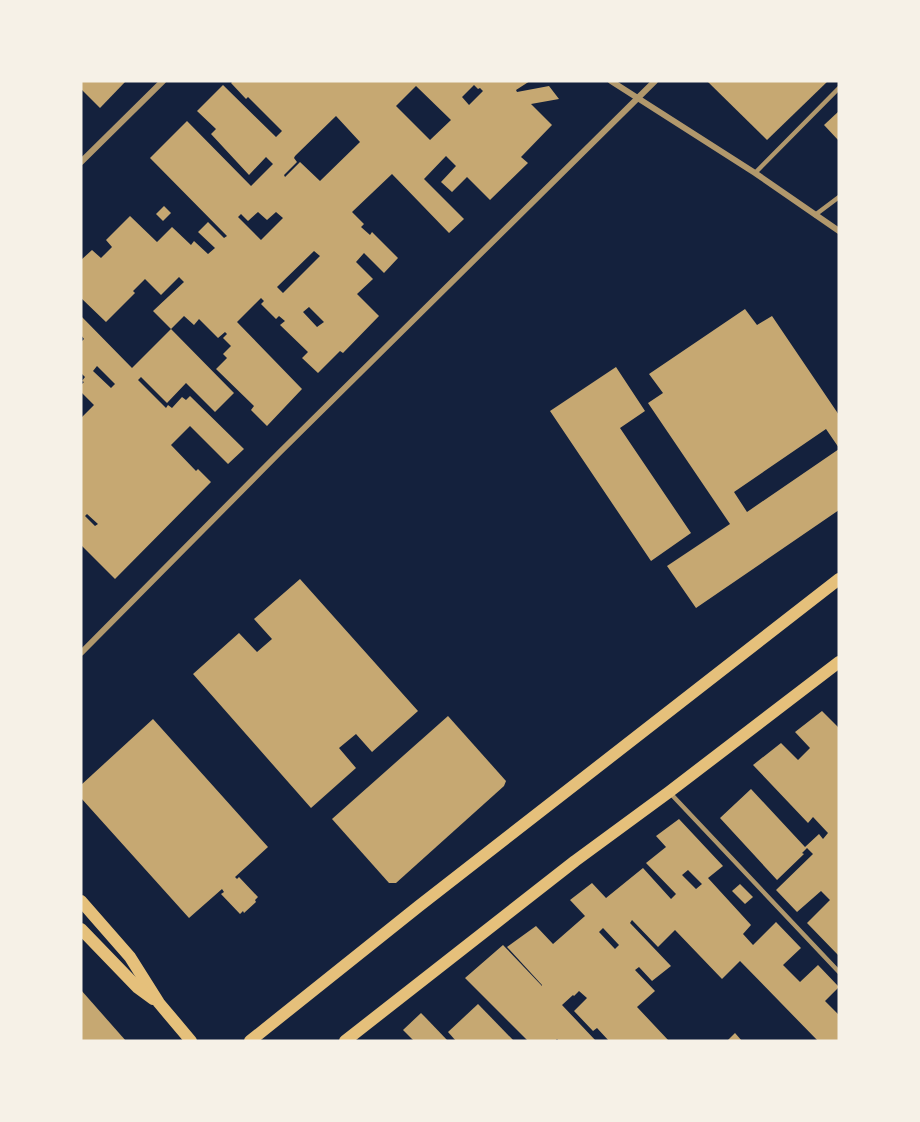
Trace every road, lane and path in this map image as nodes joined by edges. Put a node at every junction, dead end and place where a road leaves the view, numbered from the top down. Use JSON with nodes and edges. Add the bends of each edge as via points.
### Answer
{"nodes":[{"id":1,"x":163,"y":81,"type":"edge"},
{"id":2,"x":611,"y":81,"type":"edge"},
{"id":3,"x":655,"y":81,"type":"edge"},
{"id":4,"x":839,"y":88,"type":"edge"},
{"id":5,"x":638,"y":99,"type":"junction"},
{"id":6,"x":81,"y":162,"type":"edge"},
{"id":7,"x":755,"y":173,"type":"junction"},
{"id":8,"x":839,"y":197,"type":"edge"},
{"id":9,"x":815,"y":215,"type":"junction"},
{"id":10,"x":839,"y":231,"type":"edge"},
{"id":11,"x":839,"y":579,"type":"edge"},
{"id":12,"x":81,"y":653,"type":"edge"},
{"id":13,"x":839,"y":662,"type":"edge"},
{"id":14,"x":669,"y":792,"type":"junction"},
{"id":15,"x":81,"y":901,"type":"edge"},
{"id":16,"x":81,"y":929,"type":"edge"},
{"id":17,"x":839,"y":972,"type":"edge"},
{"id":18,"x":159,"y":1003,"type":"junction"},
{"id":19,"x":191,"y":1041,"type":"edge"},
{"id":20,"x":250,"y":1041,"type":"edge"},
{"id":21,"x":345,"y":1041,"type":"edge"}],
"edges":[{"from":1,"to":6,"type":"street"},
{"from":2,"to":5,"type":"street"},
{"from":3,"to":5,"type":"street"},
{"from":4,"to":7,"type":"lane"},
{"from":5,"to":7,"type":"street"},
{"from":5,"to":12,"type":"street"},
{"from":7,"to":9,"type":"street"},
{"from":8,"to":9,"type":"lane"},
{"from":9,"to":10,"type":"street"},
{"from":11,"to":20,"type":"main road"},
{"from":13,"to":14,"type":"main road"},
{"from":14,"to":17,"type":"lane"},
{"from":14,"to":21,"type":"main road"},
{"from":15,"to":18,"type":"main road","via":[[130,957]]},
{"from":16,"to":18,"type":"main road","via":[[138,988]]},
{"from":18,"to":19,"type":"main road"}]}
